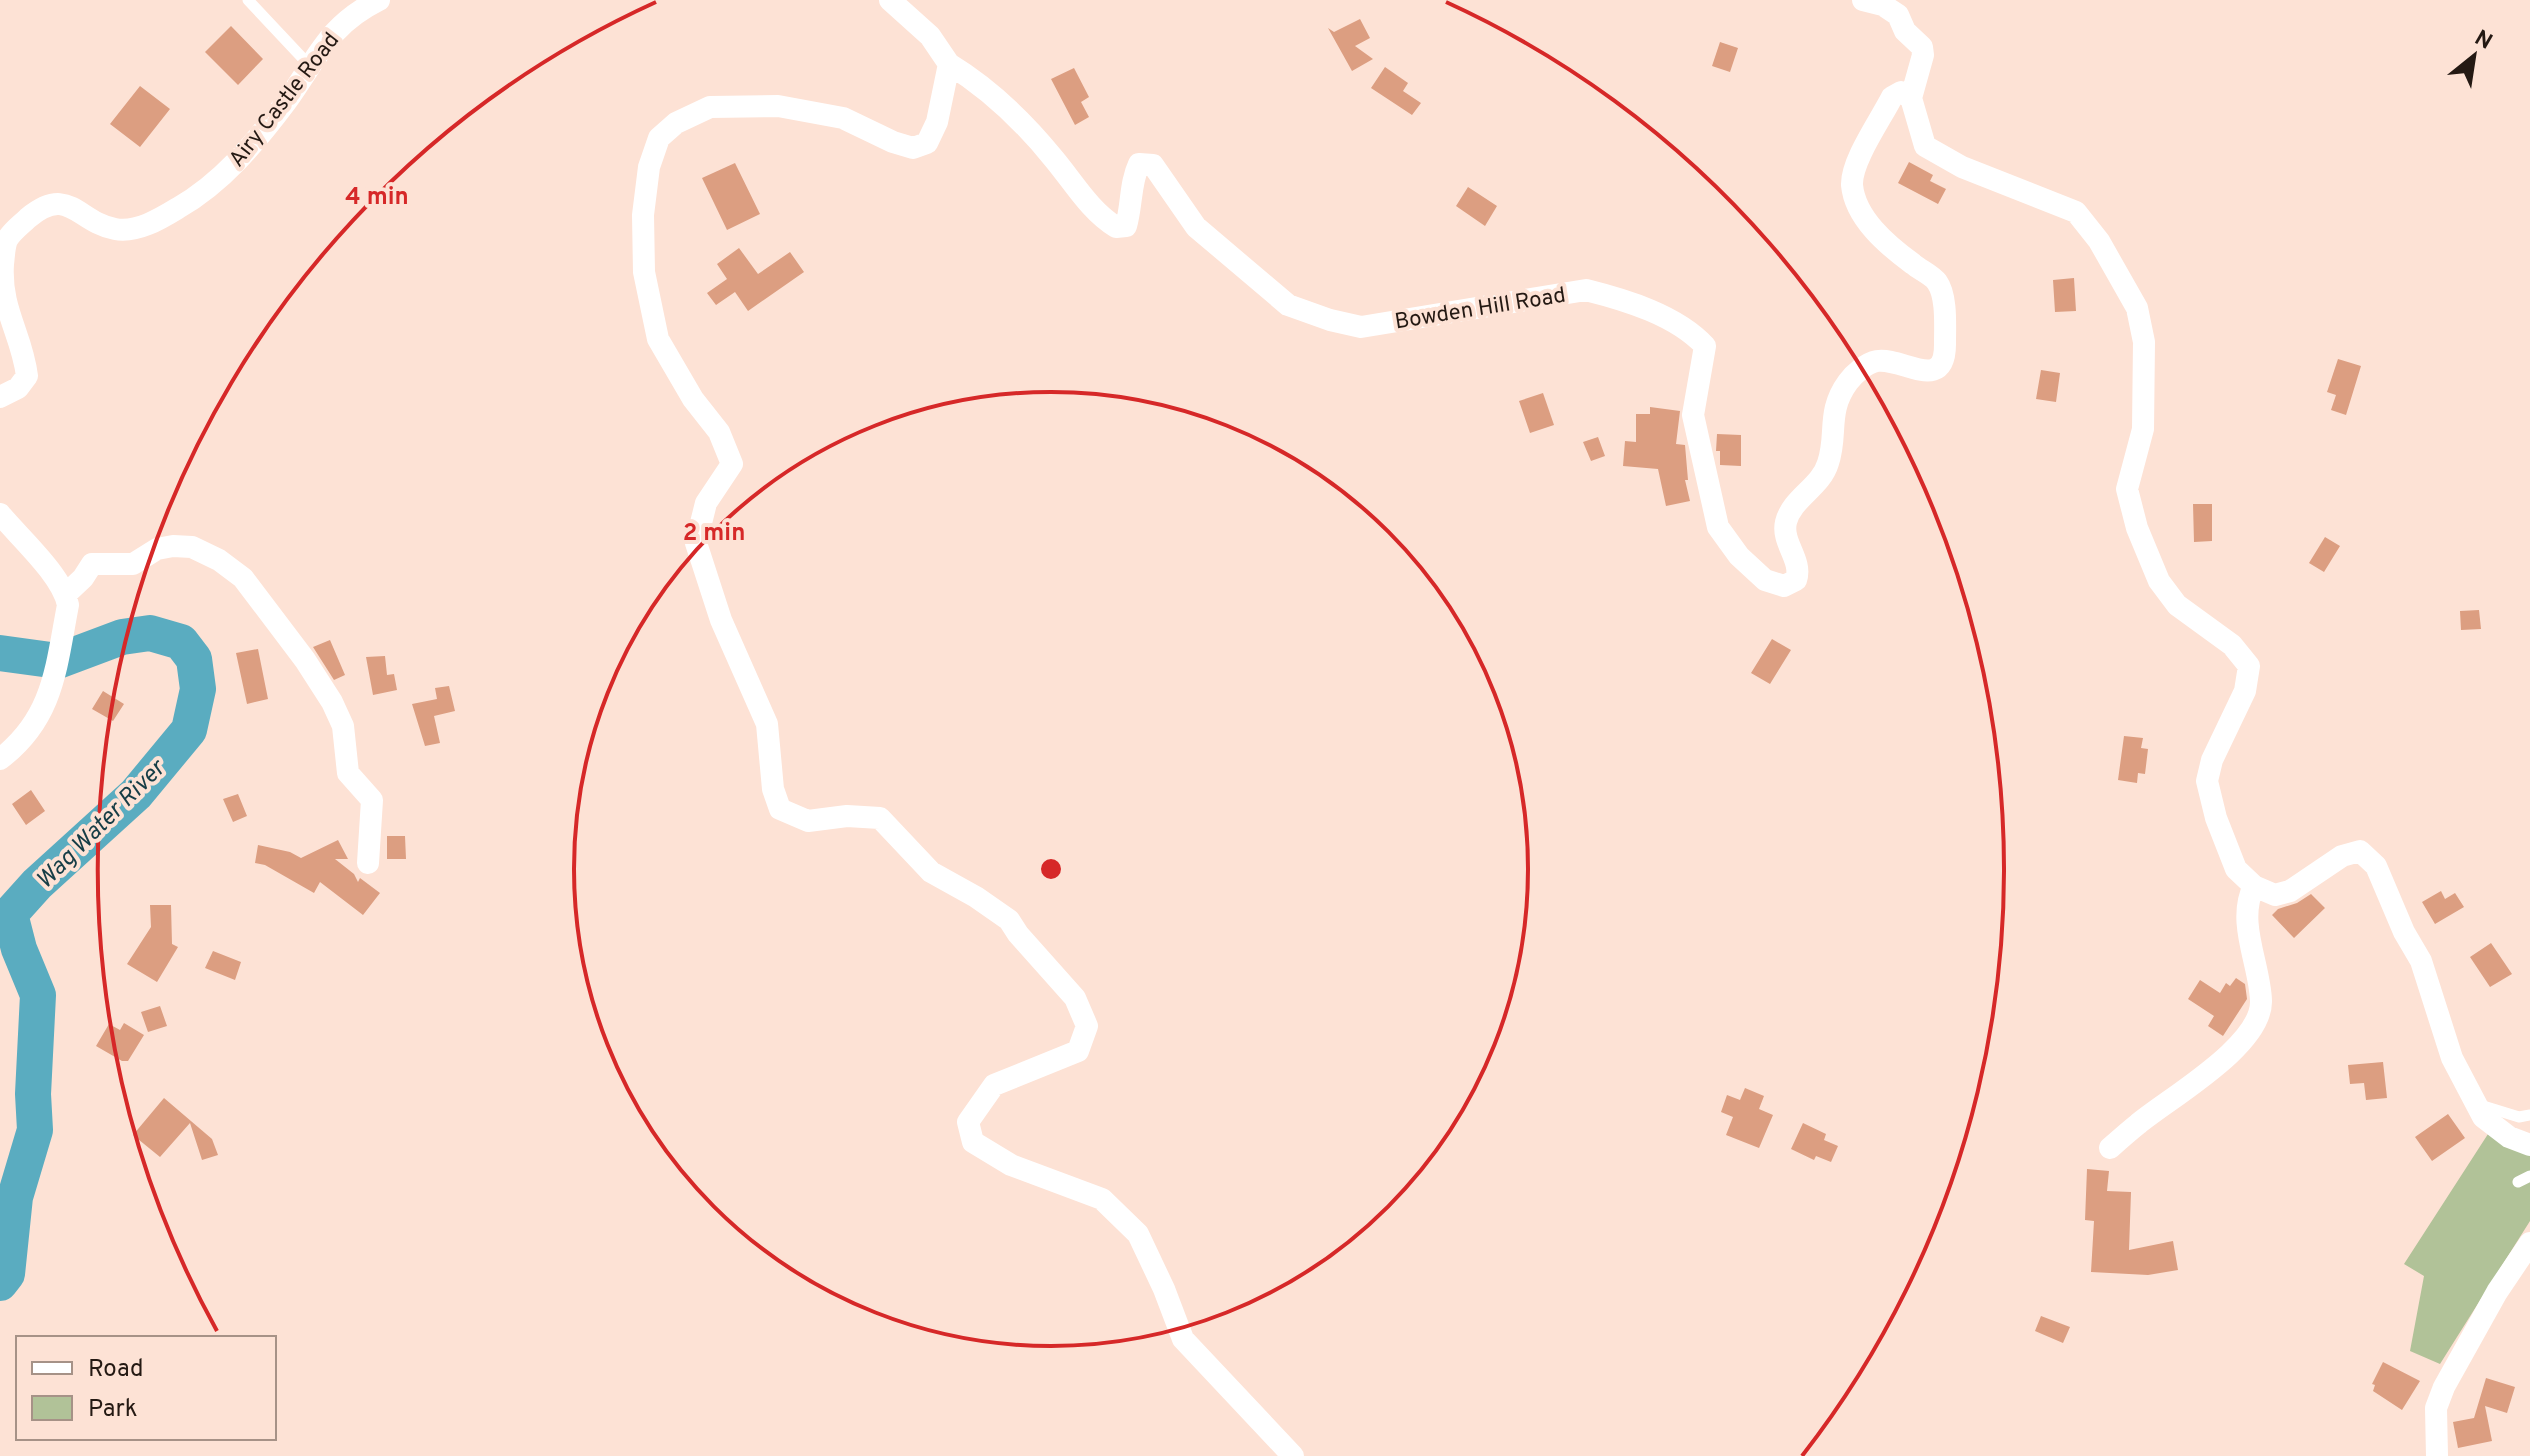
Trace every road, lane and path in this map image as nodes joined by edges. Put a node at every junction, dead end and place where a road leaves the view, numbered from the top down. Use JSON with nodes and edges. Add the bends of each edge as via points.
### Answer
{"nodes":[{"id":1,"x":248,"y":0,"type":"edge"},
{"id":2,"x":379,"y":0,"type":"edge"},
{"id":3,"x":1863,"y":0,"type":"edge"},
{"id":4,"x":896,"y":3,"type":"edge"},
{"id":5,"x":949,"y":64,"type":"junction"},
{"id":6,"x":309,"y":65,"type":"junction"},
{"id":7,"x":1911,"y":98,"type":"junction"},
{"id":8,"x":0,"y":397,"type":"edge"},
{"id":9,"x":0,"y":514,"type":"edge"},
{"id":10,"x":67,"y":600,"type":"junction"},
{"id":11,"x":0,"y":759,"type":"edge"},
{"id":12,"x":368,"y":863,"type":"dead end"},
{"id":13,"x":2254,"y":886,"type":"junction"},
{"id":14,"x":2476,"y":1103,"type":"junction"},
{"id":15,"x":2530,"y":1115,"type":"edge"},
{"id":16,"x":2530,"y":1145,"type":"edge"},
{"id":17,"x":2110,"y":1148,"type":"dead end"},
{"id":18,"x":2530,"y":1176,"type":"edge"},
{"id":19,"x":2518,"y":1182,"type":"dead end"},
{"id":20,"x":2530,"y":1243,"type":"edge"},
{"id":21,"x":1293,"y":1456,"type":"edge"},
{"id":22,"x":2437,"y":1456,"type":"edge"}],
"edges":[{"from":1,"to":6,"type":"lane"},
{"from":2,"to":6,"type":"street","name":"Airy Castle Road","via":[[357,11]]},
{"from":3,"to":7,"type":"street","via":[[1898,15],[1922,47]]},
{"from":4,"to":5,"type":"street","via":[[930,36]]},
{"from":5,"to":7,"type":"street","name":"Bowden Hill Road","via":[[1032,132],[1099,217],[1116,227],[1126,226],[1133,176],[1139,164],[1153,165],[1196,227],[1288,305],[1361,327],[1586,290],[1620,298],[1690,330],[1705,346],[1693,415],[1718,527],[1765,580],[1784,586],[1796,580],[1799,571],[1786,521],[1828,464],[1837,400],[1849,380],[1877,361],[1918,371],[1934,370],[1942,362],[1946,346],[1938,283],[1863,218],[1852,184],[1892,97],[1901,92]]},
{"from":5,"to":21,"type":"street","via":[[937,122],[927,143],[913,148],[843,118],[778,106],[710,107],[659,138],[643,215],[644,272],[658,339],[719,432],[732,464],[706,503],[696,543],[721,620],[767,724],[780,809],[808,821],[880,818],[931,872],[1009,920],[1075,998],[1087,1026],[1078,1051],[994,1085],[968,1122],[973,1142],[1011,1165],[1102,1199],[1138,1234],[1183,1339]]},
{"from":6,"to":8,"type":"street","name":"Airy Castle Road","via":[[232,167],[181,207],[137,228],[117,229],[62,204],[44,205],[16,228],[4,254],[1,299],[27,376]]},
{"from":7,"to":13,"type":"street","via":[[1925,146],[1962,167],[2076,212],[2137,308],[2144,342],[2143,429],[2127,489],[2159,581],[2177,605],[2232,645],[2249,666],[2245,691],[2207,781],[2236,869]]},
{"from":9,"to":10,"type":"street"},
{"from":10,"to":11,"type":"street","via":[[51,694],[22,742]]},
{"from":10,"to":12,"type":"street","via":[[92,564],[133,564],[173,546],[192,547],[243,578],[305,660],[343,726],[348,773],[372,800]]},
{"from":13,"to":14,"type":"street","via":[[2275,895],[2290,891],[2342,856],[2360,851],[2376,866],[2421,961],[2452,1058]]},
{"from":13,"to":17,"type":"street","via":[[2247,921],[2261,1002],[2258,1018],[2196,1083]]},
{"from":14,"to":15,"type":"lane","via":[[2519,1117]]},
{"from":14,"to":16,"type":"street","via":[[2483,1117]]},
{"from":18,"to":19,"type":"lane"},
{"from":20,"to":22,"type":"street","via":[[2444,1387],[2436,1408]]}]}
